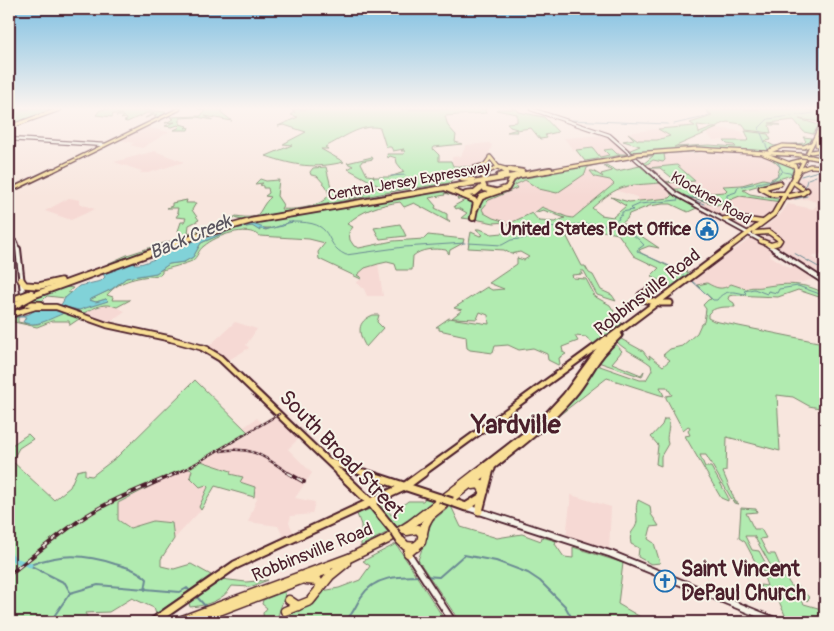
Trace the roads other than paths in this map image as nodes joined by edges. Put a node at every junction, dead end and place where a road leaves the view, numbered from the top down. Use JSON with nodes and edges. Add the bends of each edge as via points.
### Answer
{"nodes":[{"id":1,"x":119,"y":138,"type":"edge"},
{"id":2,"x":613,"y":138,"type":"edge"},
{"id":3,"x":814,"y":138,"type":"edge"},
{"id":4,"x":817,"y":138,"type":"joint"},
{"id":5,"x":9,"y":139,"type":"edge"},
{"id":6,"x":811,"y":144,"type":"junction"},
{"id":7,"x":105,"y":145,"type":"junction"},
{"id":8,"x":740,"y":150,"type":"junction"},
{"id":9,"x":825,"y":150,"type":"edge"},
{"id":10,"x":656,"y":152,"type":"junction"},
{"id":11,"x":807,"y":156,"type":"junction"},
{"id":12,"x":825,"y":158,"type":"edge"},
{"id":13,"x":825,"y":167,"type":"edge"},
{"id":14,"x":547,"y":169,"type":"junction"},
{"id":15,"x":802,"y":170,"type":"junction"},
{"id":16,"x":796,"y":175,"type":"junction"},
{"id":17,"x":482,"y":182,"type":"junction"},
{"id":18,"x":793,"y":183,"type":"junction"},
{"id":19,"x":9,"y":191,"type":"edge"},
{"id":20,"x":411,"y":192,"type":"junction"},
{"id":21,"x":788,"y":195,"type":"junction"},
{"id":22,"x":475,"y":209,"type":"dead end"},
{"id":23,"x":473,"y":218,"type":"dead end"},
{"id":24,"x":724,"y":219,"type":"junction"},
{"id":25,"x":765,"y":221,"type":"junction"},
{"id":26,"x":749,"y":233,"type":"junction"},
{"id":27,"x":9,"y":238,"type":"edge"},
{"id":28,"x":761,"y":241,"type":"junction"},
{"id":29,"x":125,"y":260,"type":"junction"},
{"id":30,"x":68,"y":278,"type":"junction"},
{"id":31,"x":21,"y":280,"type":"junction"},
{"id":32,"x":825,"y":282,"type":"edge"},
{"id":33,"x":646,"y":292,"type":"dead end"},
{"id":34,"x":23,"y":293,"type":"junction"},
{"id":35,"x":31,"y":294,"type":"junction"},
{"id":36,"x":659,"y":302,"type":"junction"},
{"id":37,"x":9,"y":303,"type":"edge"},
{"id":38,"x":24,"y":303,"type":"junction"},
{"id":39,"x":670,"y":303,"type":"dead end"},
{"id":40,"x":45,"y":305,"type":"junction"},
{"id":41,"x":55,"y":307,"type":"junction"},
{"id":42,"x":15,"y":313,"type":"junction"},
{"id":43,"x":9,"y":315,"type":"edge"},
{"id":44,"x":628,"y":323,"type":"junction"},
{"id":45,"x":624,"y":330,"type":"junction"},
{"id":46,"x":611,"y":337,"type":"junction"},
{"id":47,"x":596,"y":346,"type":"joint"},
{"id":48,"x":584,"y":356,"type":"junction"},
{"id":49,"x":589,"y":363,"type":"junction"},
{"id":50,"x":528,"y":440,"type":"junction"},
{"id":51,"x":536,"y":441,"type":"dead end"},
{"id":52,"x":330,"y":452,"type":"dead end"},
{"id":53,"x":321,"y":455,"type":"junction"},
{"id":54,"x":327,"y":460,"type":"junction"},
{"id":55,"x":340,"y":466,"type":"junction"},
{"id":56,"x":494,"y":466,"type":"junction"},
{"id":57,"x":342,"y":475,"type":"junction"},
{"id":58,"x":404,"y":487,"type":"junction"},
{"id":59,"x":466,"y":488,"type":"junction"},
{"id":60,"x":484,"y":494,"type":"junction"},
{"id":61,"x":371,"y":503,"type":"junction"},
{"id":62,"x":468,"y":506,"type":"junction"},
{"id":63,"x":479,"y":510,"type":"junction"},
{"id":64,"x":431,"y":514,"type":"junction"},
{"id":65,"x":407,"y":531,"type":"junction"},
{"id":66,"x":424,"y":537,"type":"junction"},
{"id":67,"x":400,"y":540,"type":"junction"},
{"id":68,"x":418,"y":546,"type":"junction"},
{"id":69,"x":408,"y":553,"type":"junction"},
{"id":70,"x":346,"y":563,"type":"junction"},
{"id":71,"x":417,"y":568,"type":"junction"},
{"id":72,"x":297,"y":581,"type":"junction"},
{"id":73,"x":316,"y":595,"type":"junction"},
{"id":74,"x":289,"y":600,"type":"dead end"},
{"id":75,"x":298,"y":606,"type":"junction"},
{"id":76,"x":285,"y":611,"type":"dead end"},
{"id":77,"x":209,"y":612,"type":"junction"},
{"id":78,"x":158,"y":620,"type":"edge"},
{"id":79,"x":177,"y":622,"type":"edge"},
{"id":80,"x":190,"y":622,"type":"edge"},
{"id":81,"x":453,"y":622,"type":"edge"},
{"id":82,"x":778,"y":622,"type":"edge"}],
"edges":[{"from":1,"to":7,"type":"main road"},
{"from":2,"to":24,"type":"main road","name":"Klockner Road","via":[[672,191]]},
{"from":3,"to":6,"type":"highway","name":"Robbinsville Road"},
{"from":4,"to":9,"type":"highway","via":[[817,145]]},
{"from":4,"to":11,"type":"highway","name":"Robbinsville Road"},
{"from":5,"to":7,"type":"main road"},
{"from":6,"to":8,"type":"highway","via":[[783,146],[769,151]]},
{"from":6,"to":11,"type":"highway","name":"Robbinsville Road"},
{"from":7,"to":19,"type":"main road"},
{"from":8,"to":10,"type":"highway","name":"Central Jersey Expressway"},
{"from":8,"to":10,"type":"highway","name":"Central Jersey Expressway"},
{"from":8,"to":11,"type":"highway","name":"Central Jersey Expressway"},
{"from":8,"to":16,"type":"highway","via":[[762,153],[796,167]]},
{"from":9,"to":11,"type":"highway"},
{"from":10,"to":14,"type":"highway","name":"Central Jersey Expressway","bridge":true},
{"from":11,"to":11,"type":"highway","via":[[786,151],[782,148],[801,148],[806,150]]},
{"from":11,"to":11,"type":"highway","via":[[792,163],[779,157],[783,155]]},
{"from":11,"to":12,"type":"highway"},
{"from":11,"to":13,"type":"highway","via":[[810,164]]},
{"from":11,"to":15,"type":"highway","name":"Robbinsville Road"},
{"from":11,"to":16,"type":"highway","name":"Robbinsville Road"},
{"from":13,"to":15,"type":"highway","via":[[810,166]]},
{"from":14,"to":17,"type":"highway","name":"Central Jersey Expressway"},
{"from":14,"to":20,"type":"highway","via":[[513,171],[493,163],[490,157],[484,165],[460,174],[451,183]]},
{"from":14,"to":22,"type":"highway","via":[[514,178],[507,188],[481,197]]},
{"from":15,"to":18,"type":"highway","name":"Robbinsville Road"},
{"from":16,"to":18,"type":"highway","name":"Robbinsville Road"},
{"from":17,"to":17,"type":"highway","via":[[502,181],[508,186],[493,191],[485,189]]},
{"from":17,"to":17,"type":"highway","via":[[465,180],[460,175],[476,170],[484,177],[495,167],[507,171]]},
{"from":17,"to":20,"type":"highway","name":"Central Jersey Expressway"},
{"from":18,"to":21,"type":"highway","name":"Robbinsville Road"},
{"from":18,"to":21,"type":"highway","via":[[805,189],[803,193]]},
{"from":18,"to":21,"type":"highway","via":[[763,186],[761,189]]},
{"from":20,"to":23,"type":"highway","via":[[441,189],[457,192],[475,201]]},
{"from":20,"to":29,"type":"highway","name":"Central Jersey Expressway","via":[[240,222]]},
{"from":20,"to":35,"type":"highway","name":"Central Jersey Expressway","via":[[224,228]]},
{"from":21,"to":25,"type":"highway","name":"Robbinsville Road"},
{"from":21,"to":26,"type":"highway","name":"Robbinsville Road","via":[[779,213]]},
{"from":24,"to":25,"type":"highway"},
{"from":24,"to":26,"type":"main road","name":"Klockner Road"},
{"from":25,"to":26,"type":"highway","name":"Robbinsville Road"},
{"from":26,"to":28,"type":"main road"},
{"from":26,"to":28,"type":"highway","via":[[771,232],[780,240],[772,245]]},
{"from":26,"to":36,"type":"highway","name":"Robbinsville Road"},
{"from":27,"to":31,"type":"main road","via":[[18,247]]},
{"from":28,"to":32,"type":"main road"},
{"from":29,"to":30,"type":"highway"},
{"from":29,"to":35,"type":"highway","name":"Central Jersey Expressway"},
{"from":30,"to":31,"type":"highway","via":[[36,287],[25,285]]},
{"from":30,"to":35,"type":"highway"},
{"from":31,"to":34,"type":"main road"},
{"from":33,"to":36,"type":"highway","via":[[640,295],[642,299]]},
{"from":34,"to":37,"type":"main road","via":[[21,300]]},
{"from":34,"to":40,"type":"main road","via":[[28,302]]},
{"from":35,"to":37,"type":"highway","bridge":true},
{"from":35,"to":37,"type":"highway","bridge":true},
{"from":36,"to":39,"type":"highway"},
{"from":36,"to":44,"type":"highway","name":"Robbinsville Road"},
{"from":36,"to":45,"type":"highway","name":"Robbinsville Road"},
{"from":37,"to":38,"type":"main road","name":"South Broad Street"},
{"from":38,"to":40,"type":"main road","name":"South Broad Street"},
{"from":38,"to":42,"type":"main road","via":[[27,307]]},
{"from":40,"to":41,"type":"main road","name":"South Broad Street"},
{"from":41,"to":42,"type":"main road","name":"South Broad Street","via":[[35,307]]},
{"from":41,"to":53,"type":"main road","name":"South Broad Street","via":[[107,326],[204,346],[222,358]]},
{"from":42,"to":43,"type":"main road","name":"South Broad Street"},
{"from":44,"to":45,"type":"highway"},
{"from":44,"to":46,"type":"highway","name":"Robbinsville Road"},
{"from":45,"to":50,"type":"highway","name":"Robbinsville Road","via":[[599,355],[560,409]]},
{"from":46,"to":47,"type":"highway"},
{"from":46,"to":49,"type":"highway","name":"Robbinsville Road"},
{"from":47,"to":48,"type":"main road"},
{"from":48,"to":49,"type":"main road","via":[[589,357]]},
{"from":48,"to":58,"type":"main road"},
{"from":49,"to":77,"type":"highway","name":"Robbinsville Road","via":[[566,396],[541,423],[410,525],[350,558]]},
{"from":50,"to":51,"type":"highway"},
{"from":50,"to":56,"type":"highway","name":"Robbinsville Road"},
{"from":52,"to":53,"type":"main road"},
{"from":53,"to":54,"type":"main road","name":"South Broad Street"},
{"from":54,"to":55,"type":"main road"},
{"from":54,"to":57,"type":"main road","name":"South Broad Street"},
{"from":55,"to":57,"type":"main road"},
{"from":55,"to":58,"type":"main road"},
{"from":56,"to":59,"type":"highway","name":"Robbinsville Road"},
{"from":56,"to":60,"type":"main road","via":[[488,475]]},
{"from":57,"to":61,"type":"main road","name":"South Broad Street"},
{"from":58,"to":61,"type":"main road"},
{"from":58,"to":62,"type":"main road","bridge":true},
{"from":59,"to":60,"type":"highway","via":[[478,483],[483,486]]},
{"from":59,"to":64,"type":"highway","name":"Robbinsville Road"},
{"from":60,"to":62,"type":"main road"},
{"from":60,"to":63,"type":"main road"},
{"from":61,"to":67,"type":"main road","name":"South Broad Street","bridge":true},
{"from":61,"to":78,"type":"main road","via":[[235,565]]},
{"from":62,"to":63,"type":"main road"},
{"from":63,"to":82,"type":"main road","via":[[625,559]]},
{"from":64,"to":65,"type":"highway","name":"Robbinsville Road"},
{"from":64,"to":66,"type":"highway","via":[[425,524]]},
{"from":65,"to":66,"type":"highway","via":[[418,529]]},
{"from":65,"to":70,"type":"highway","name":"Robbinsville Road"},
{"from":66,"to":68,"type":"highway"},
{"from":67,"to":68,"type":"highway","via":[[410,548]]},
{"from":67,"to":69,"type":"main road","name":"South Broad Street"},
{"from":68,"to":69,"type":"highway"},
{"from":68,"to":71,"type":"main road","via":[[413,557]]},
{"from":69,"to":71,"type":"main road","name":"South Broad Street"},
{"from":70,"to":72,"type":"highway","name":"Robbinsville Road"},
{"from":70,"to":73,"type":"highway","via":[[330,576]]},
{"from":71,"to":81,"type":"main road","name":"South Broad Street"},
{"from":72,"to":73,"type":"highway","via":[[318,581],[320,587]]},
{"from":72,"to":77,"type":"highway","name":"Robbinsville Road"},
{"from":73,"to":75,"type":"highway"},
{"from":74,"to":75,"type":"highway"},
{"from":75,"to":76,"type":"highway"},
{"from":77,"to":79,"type":"highway","name":"Robbinsville Road"},
{"from":77,"to":80,"type":"highway","name":"Robbinsville Road"}]}
